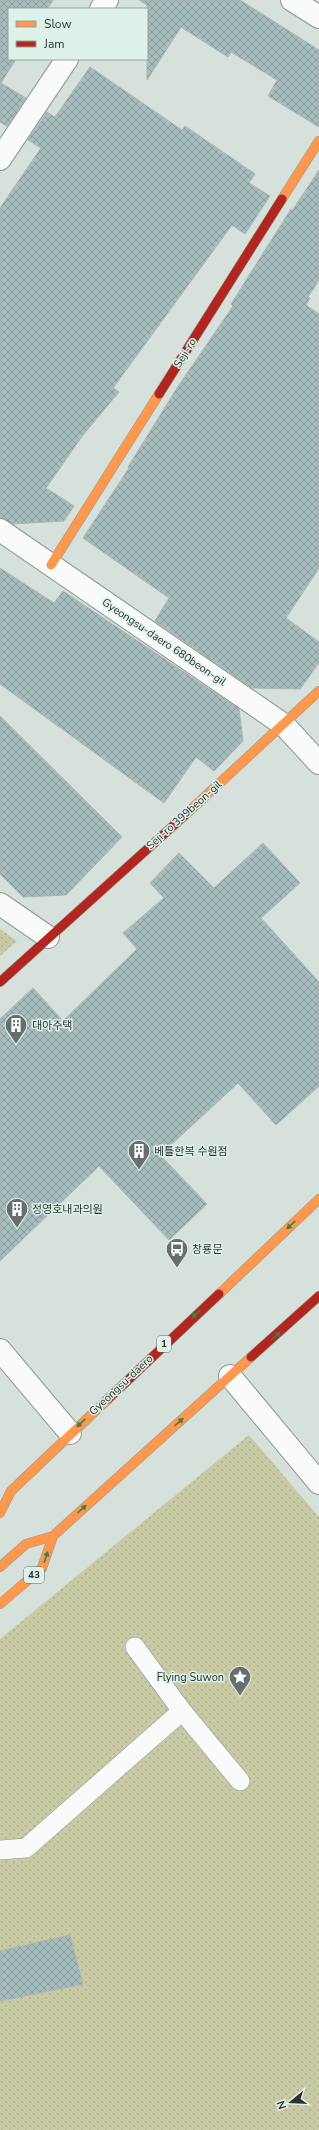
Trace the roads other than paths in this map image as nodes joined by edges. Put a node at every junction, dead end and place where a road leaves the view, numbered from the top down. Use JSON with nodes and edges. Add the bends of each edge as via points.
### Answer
{"nodes":[{"id":1,"x":292,"y":0,"type":"edge"},
{"id":2,"x":319,"y":17,"type":"edge"},
{"id":3,"x":66,"y":60,"type":"edge"},
{"id":4,"x":319,"y":141,"type":"edge"},
{"id":5,"x":0,"y":159,"type":"edge"},
{"id":6,"x":0,"y":530,"type":"edge"},
{"id":7,"x":51,"y":565,"type":"junction"},
{"id":8,"x":319,"y":691,"type":"edge"},
{"id":9,"x":284,"y":724,"type":"junction"},
{"id":10,"x":319,"y":763,"type":"edge"},
{"id":11,"x":0,"y":904,"type":"edge"},
{"id":12,"x":48,"y":938,"type":"junction"},
{"id":13,"x":0,"y":982,"type":"edge"},
{"id":14,"x":319,"y":1199,"type":"edge"},
{"id":15,"x":319,"y":1296,"type":"edge"},
{"id":16,"x":0,"y":1350,"type":"edge"},
{"id":17,"x":230,"y":1376,"type":"junction"},
{"id":18,"x":70,"y":1433,"type":"junction"},
{"id":19,"x":319,"y":1484,"type":"edge"},
{"id":20,"x":11,"y":1491,"type":"junction"},
{"id":21,"x":0,"y":1494,"type":"edge"},
{"id":22,"x":0,"y":1513,"type":"edge"},
{"id":23,"x":53,"y":1536,"type":"junction"},
{"id":24,"x":0,"y":1567,"type":"edge"},
{"id":25,"x":0,"y":1604,"type":"edge"},
{"id":26,"x":135,"y":1647,"type":"dead end"},
{"id":27,"x":182,"y":1711,"type":"junction"},
{"id":28,"x":240,"y":1781,"type":"dead end"},
{"id":29,"x":0,"y":1850,"type":"edge"}],
"edges":[{"from":1,"to":2,"type":"street"},
{"from":3,"to":5,"type":"street"},
{"from":4,"to":7,"type":"main road","name":"Seji-ro"},
{"from":6,"to":7,"type":"street","name":"Gyeongsu-daero 680beon-gil"},
{"from":7,"to":9,"type":"street","name":"Gyeongsu-daero 680beon-gil"},
{"from":8,"to":9,"type":"main road","name":"Seji-ro 399beon-gil"},
{"from":9,"to":10,"type":"street","name":"Gyeongsu-daero 680beon-gil"},
{"from":9,"to":12,"type":"main road","name":"Seji-ro 399beon-gil"},
{"from":11,"to":12,"type":"street"},
{"from":12,"to":13,"type":"main road","name":"Seji-ro 399beon-gil"},
{"from":14,"to":18,"type":"main road","name":"Gyeongsu-daero","number":"1","one_way":true},
{"from":17,"to":15,"type":"main road","one_way":true},
{"from":16,"to":18,"type":"street"},
{"from":17,"to":19,"type":"street"},
{"from":23,"to":17,"type":"main road","one_way":true},
{"from":18,"to":20,"type":"main road","name":"Gyeongsu-daero","number":"1"},
{"from":20,"to":21,"type":"main road"},
{"from":20,"to":22,"type":"main road","name":"Gyeongsu-daero","number":"1"},
{"from":23,"to":24,"type":"main road","via":[[26,1544]]},
{"from":25,"to":23,"type":"main road","number":"43","one_way":true,"via":[[42,1568]]},
{"from":26,"to":27,"type":"lane"},
{"from":27,"to":28,"type":"lane"},
{"from":27,"to":29,"type":"lane","via":[[26,1848]]}]}
